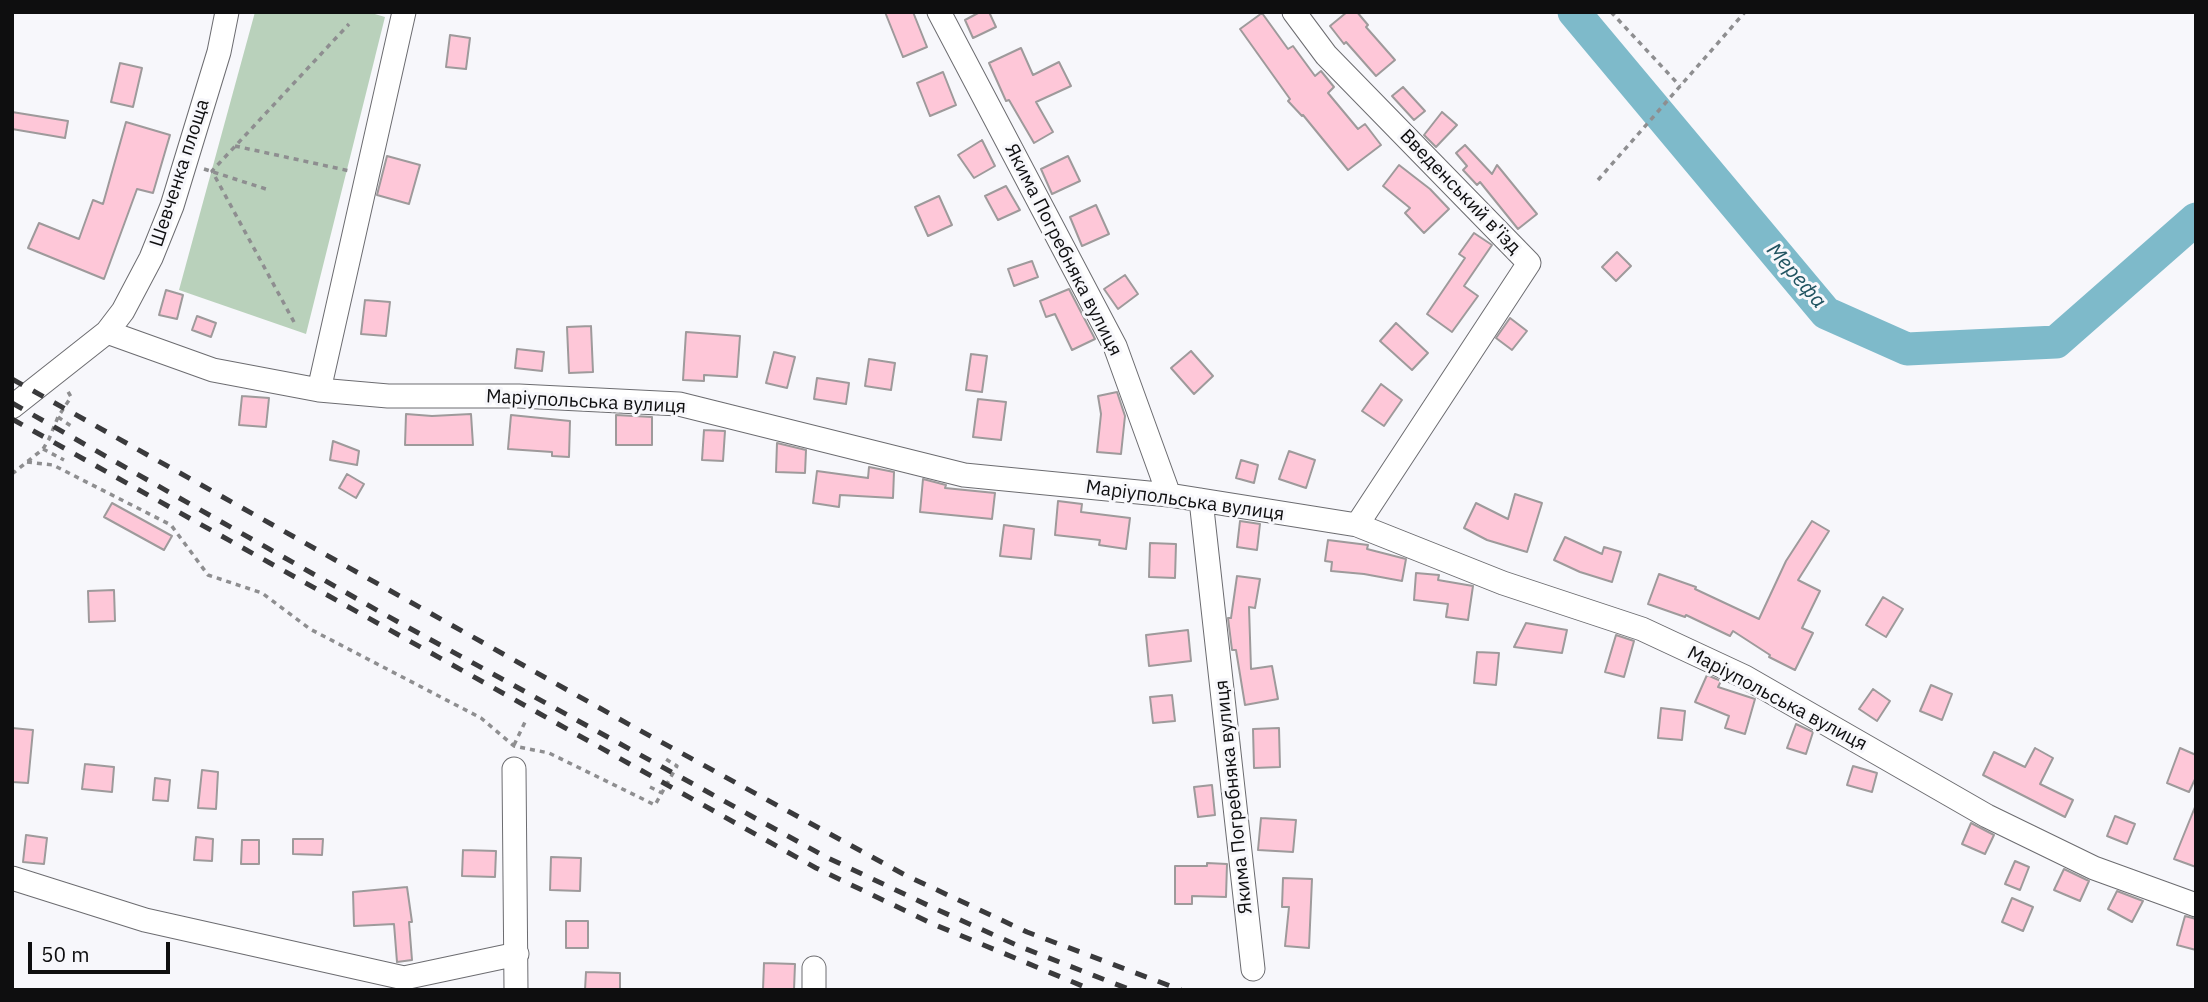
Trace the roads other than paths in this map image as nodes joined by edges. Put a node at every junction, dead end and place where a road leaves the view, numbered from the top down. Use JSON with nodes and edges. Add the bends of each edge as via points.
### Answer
{"nodes":[{"id":1,"x":227,"y":12,"type":"edge"},
{"id":2,"x":404,"y":12,"type":"edge"},
{"id":3,"x":939,"y":12,"type":"edge"},
{"id":4,"x":1294,"y":12,"type":"edge"},
{"id":5,"x":107,"y":332,"type":"junction"},
{"id":6,"x":319,"y":390,"type":"junction"},
{"id":7,"x":14,"y":406,"type":"edge"},
{"id":8,"x":1169,"y":495,"type":"junction"},
{"id":9,"x":1202,"y":500,"type":"junction"},
{"id":10,"x":1357,"y":525,"type":"junction"},
{"id":11,"x":514,"y":769,"type":"dead end"},
{"id":12,"x":12,"y":877,"type":"edge"},
{"id":13,"x":2196,"y":905,"type":"edge"},
{"id":14,"x":517,"y":954,"type":"junction"},
{"id":15,"x":1253,"y":969,"type":"dead end"},
{"id":16,"x":516,"y":990,"type":"edge"}],
"edges":[{"from":1,"to":5,"type":"street","name":"Шевченка площа","via":[[172,206],[152,258]]},
{"from":2,"to":6,"type":"street"},
{"from":3,"to":8,"type":"street","name":"Якима Погребняка вулиця","via":[[1115,346]]},
{"from":4,"to":10,"type":"street","name":"Введенський в'їзд","via":[[1326,55],[1529,263]]},
{"from":5,"to":6,"type":"street","name":"Маріупольська вулиця","via":[[213,370]]},
{"from":5,"to":7,"type":"street","name":"Шевченка площа"},
{"from":6,"to":8,"type":"street","name":"Маріупольська вулиця","via":[[679,404],[964,475]]},
{"from":8,"to":9,"type":"street","name":"Маріупольська вулиця"},
{"from":9,"to":10,"type":"street","name":"Маріупольська вулиця"},
{"from":9,"to":15,"type":"street","name":"Якима Погребняка вулиця"},
{"from":10,"to":13,"type":"street","name":"Маріупольська вулиця","via":[[1503,583],[1642,629],[1745,677],[1987,816],[2094,868]]},
{"from":11,"to":14,"type":"street"},
{"from":12,"to":14,"type":"street","via":[[145,920],[404,978]]},
{"from":14,"to":16,"type":"street"}]}
